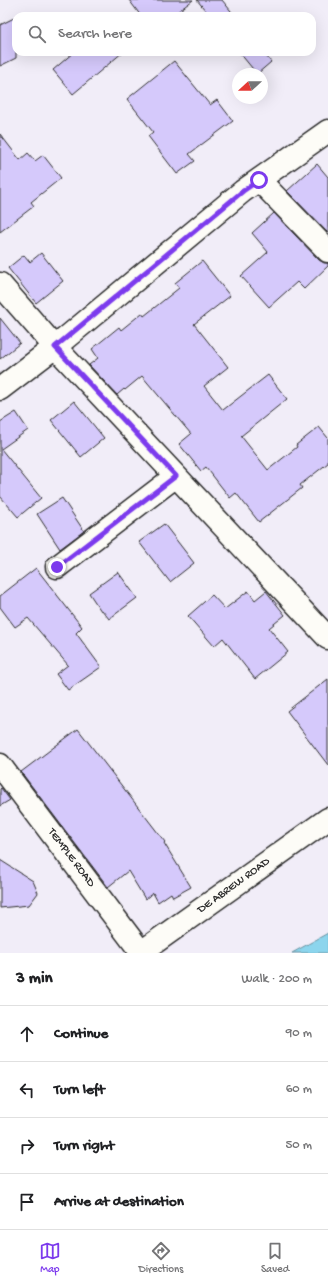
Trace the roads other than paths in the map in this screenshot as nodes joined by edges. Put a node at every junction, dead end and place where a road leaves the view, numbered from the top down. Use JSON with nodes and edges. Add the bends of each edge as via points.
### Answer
{"nodes":[{"id":1,"x":328,"y":131,"type":"edge"},
{"id":2,"x":259,"y":180,"type":"junction"},
{"id":3,"x":328,"y":251,"type":"edge"},
{"id":4,"x":0,"y":284,"type":"edge"},
{"id":5,"x":55,"y":347,"type":"junction"},
{"id":6,"x":0,"y":389,"type":"edge"},
{"id":7,"x":176,"y":476,"type":"junction"},
{"id":8,"x":57,"y":567,"type":"dead end"},
{"id":9,"x":328,"y":638,"type":"edge"},
{"id":10,"x":0,"y":765,"type":"edge"},
{"id":11,"x":328,"y":819,"type":"edge"},
{"id":12,"x":141,"y":953,"type":"edge"}],
"edges":[{"from":1,"to":2,"type":"street"},
{"from":2,"to":3,"type":"street"},
{"from":2,"to":5,"type":"street"},
{"from":4,"to":5,"type":"street"},
{"from":5,"to":6,"type":"street"},
{"from":5,"to":7,"type":"street"},
{"from":7,"to":8,"type":"street"},
{"from":7,"to":9,"type":"street"},
{"from":10,"to":12,"type":"street","name":"TEMPLE ROAD"},
{"from":11,"to":12,"type":"street","name":"DE ABREW ROAD"}]}
